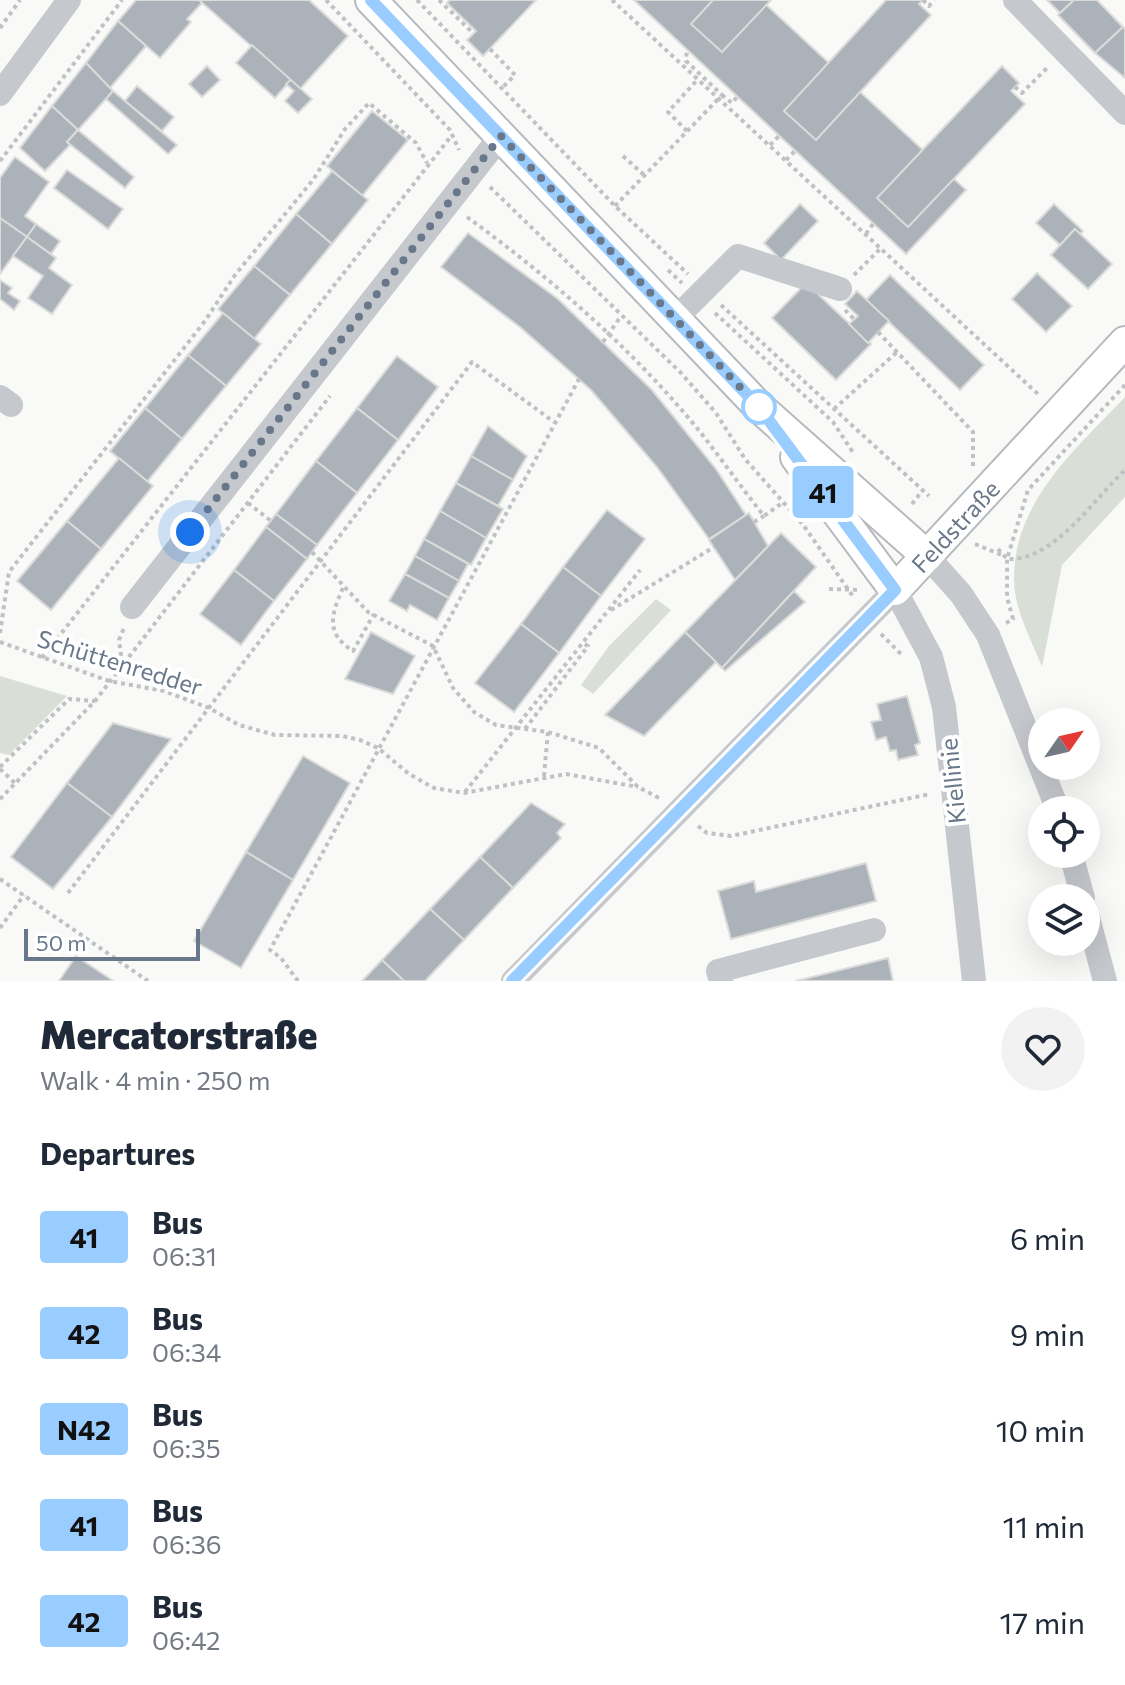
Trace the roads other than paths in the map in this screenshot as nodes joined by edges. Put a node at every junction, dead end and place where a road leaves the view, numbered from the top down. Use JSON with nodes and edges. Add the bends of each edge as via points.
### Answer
{"nodes":[{"id":1,"x":69,"y":0,"type":"edge"},
{"id":2,"x":371,"y":0,"type":"edge"},
{"id":3,"x":1015,"y":0,"type":"edge"},
{"id":4,"x":0,"y":94,"type":"edge"},
{"id":5,"x":1125,"y":113,"type":"edge"},
{"id":6,"x":510,"y":145,"type":"junction"},
{"id":7,"x":840,"y":289,"type":"road end"},
{"id":8,"x":675,"y":319,"type":"junction"},
{"id":9,"x":1125,"y":342,"type":"edge"},
{"id":10,"x":759,"y":407,"type":"junction"},
{"id":11,"x":927,"y":556,"type":"junction"},
{"id":12,"x":895,"y":590,"type":"junction"},
{"id":13,"x":132,"y":607,"type":"road end"},
{"id":14,"x":1052,"y":796,"type":"edge"},
{"id":15,"x":874,"y":930,"type":"dead end"},
{"id":16,"x":1094,"y":956,"type":"edge"},
{"id":17,"x":1098,"y":979,"type":"edge"},
{"id":18,"x":513,"y":981,"type":"edge"},
{"id":19,"x":721,"y":981,"type":"edge"},
{"id":20,"x":974,"y":981,"type":"edge"}],
"edges":[{"from":1,"to":4,"type":"street"},
{"from":2,"to":6,"type":"main road"},
{"from":3,"to":5,"type":"street"},
{"from":6,"to":8,"type":"main road"},
{"from":6,"to":13,"type":"street","via":[[475,167]]},
{"from":7,"to":8,"type":"street","via":[[738,256]]},
{"from":8,"to":10,"type":"main road"},
{"from":9,"to":11,"type":"main road","name":"Feldstraße"},
{"from":10,"to":11,"type":"main road"},
{"from":10,"to":12,"type":"main road"},
{"from":11,"to":12,"type":"main road","name":"Feldstraße"},
{"from":11,"to":14,"type":"street","via":[[988,635]]},
{"from":12,"to":18,"type":"street","name":"Feldstraße"},
{"from":12,"to":20,"type":"street","name":"Kiellinie","via":[[931,657],[944,707]]},
{"from":15,"to":19,"type":"street","via":[[718,971]]},
{"from":16,"to":17,"type":"street"}]}
